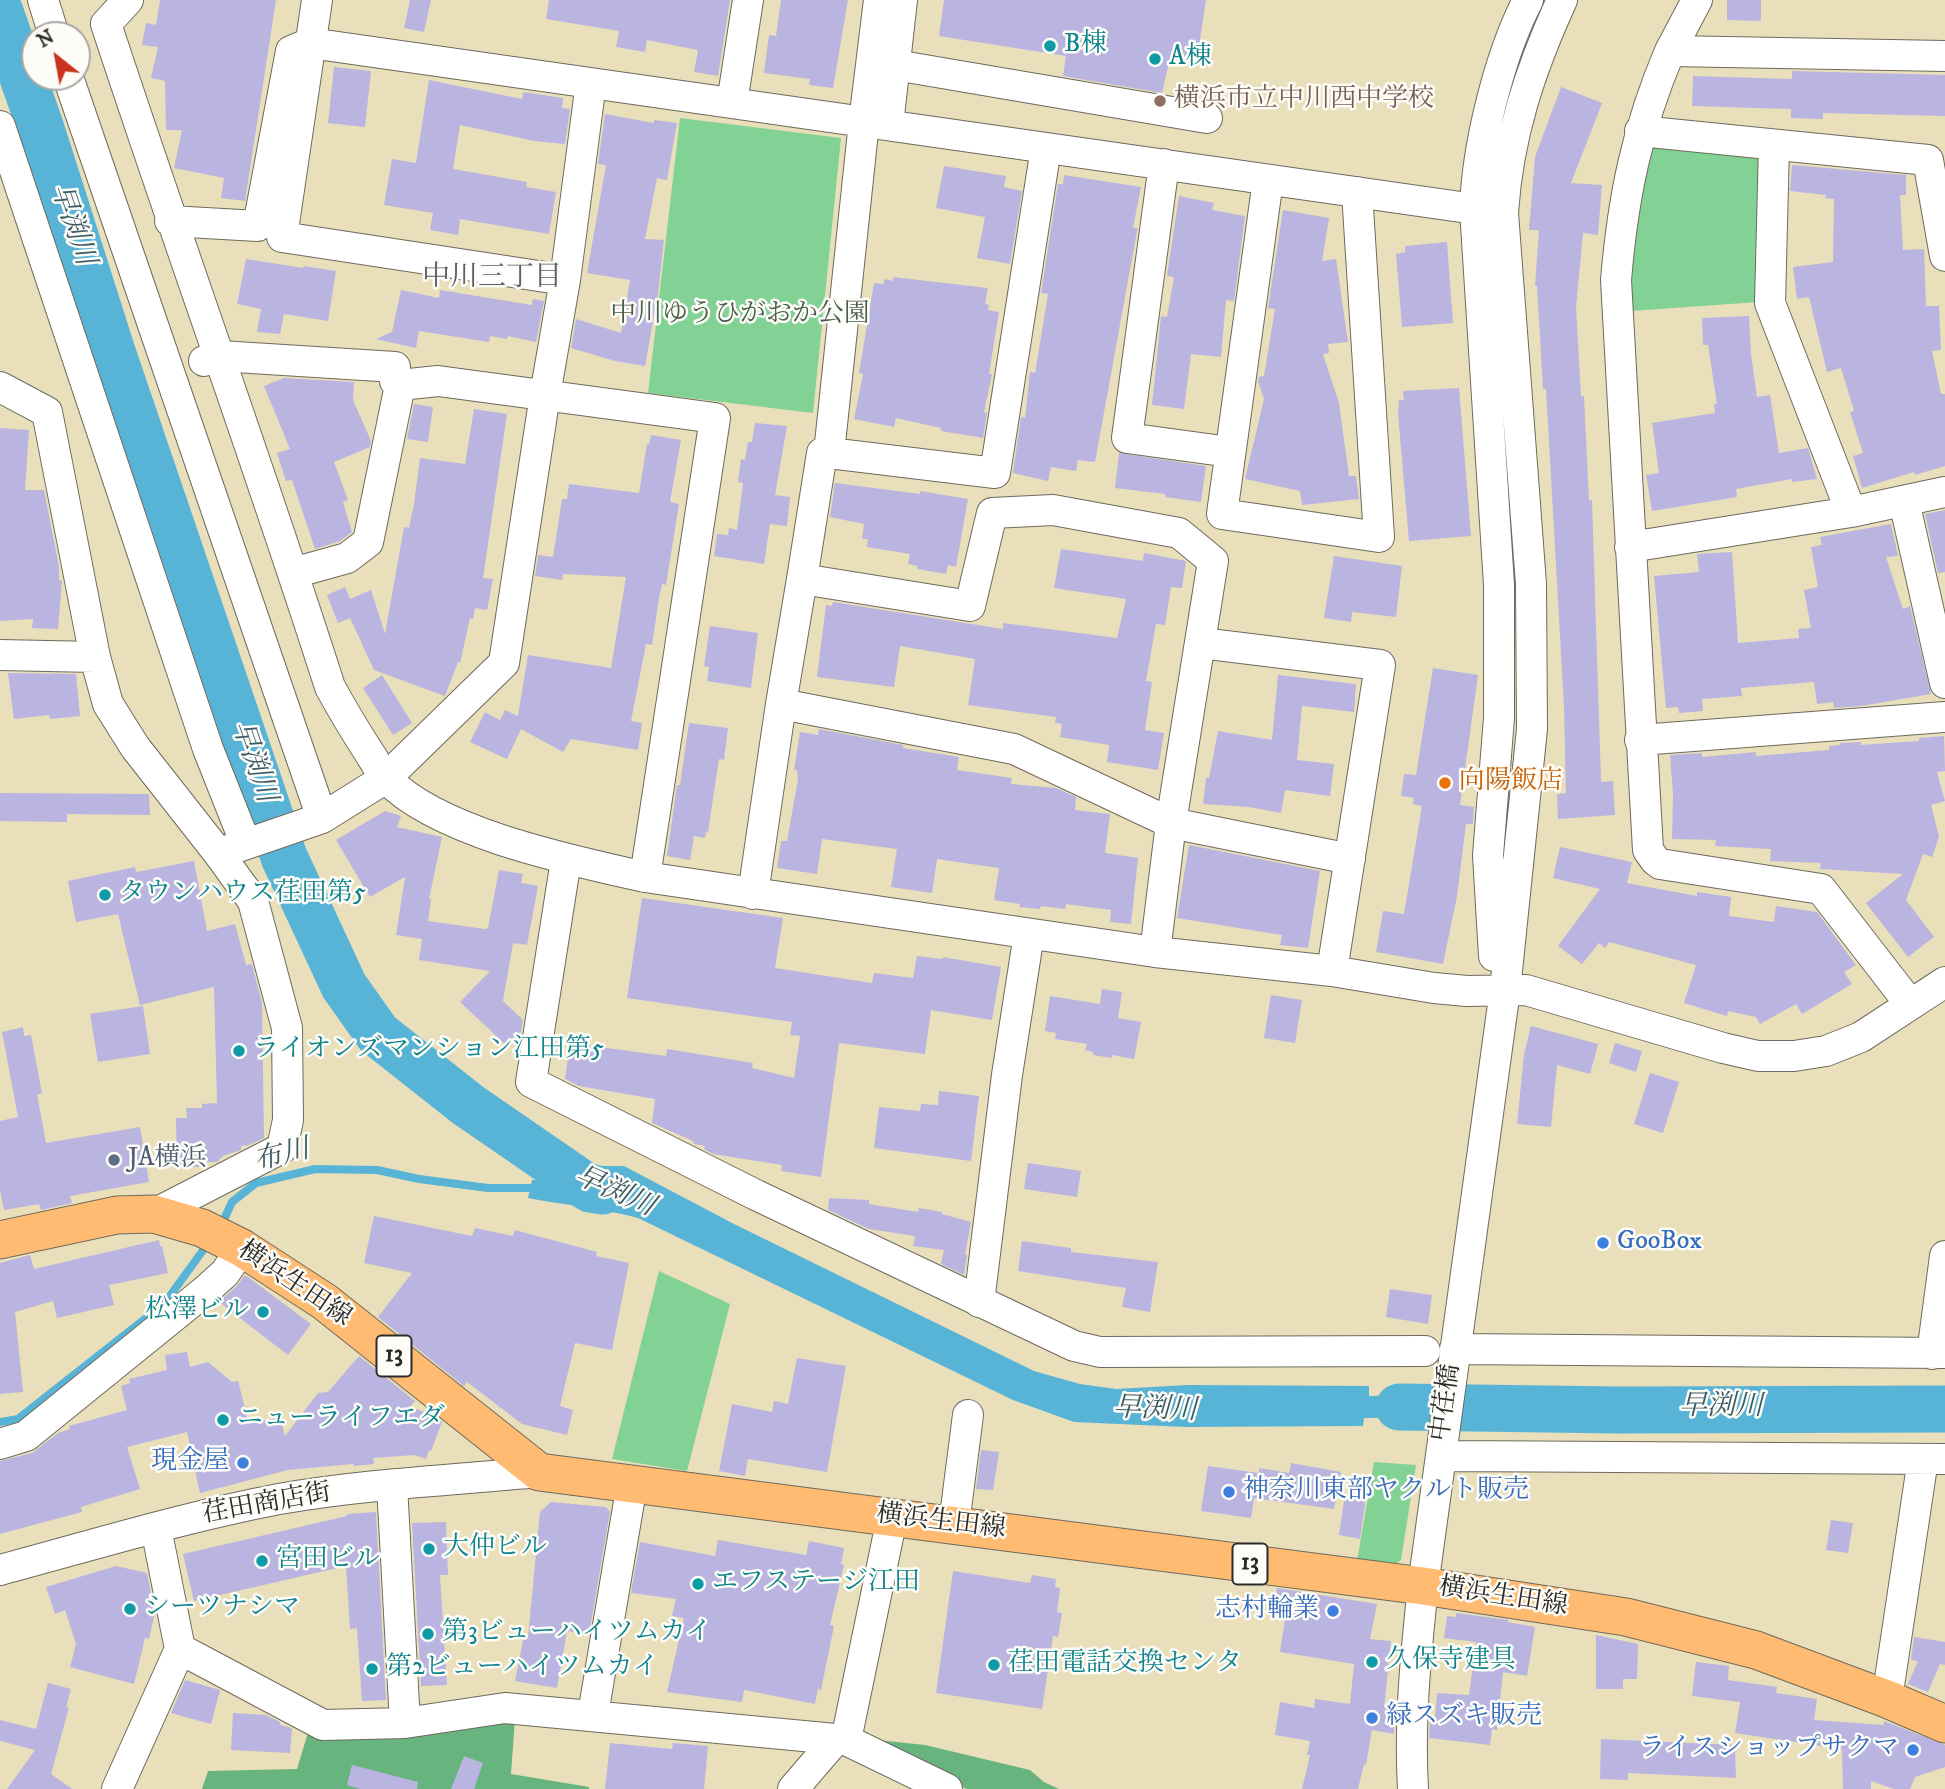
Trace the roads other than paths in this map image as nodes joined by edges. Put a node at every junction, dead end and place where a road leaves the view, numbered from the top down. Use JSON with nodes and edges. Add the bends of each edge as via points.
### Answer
{"nodes":[{"id":1,"x":43,"y":0,"type":"edge"},
{"id":2,"x":128,"y":0,"type":"edge"},
{"id":3,"x":317,"y":0,"type":"edge"},
{"id":4,"x":748,"y":0,"type":"edge"},
{"id":5,"x":880,"y":0,"type":"edge"},
{"id":6,"x":902,"y":0,"type":"edge"},
{"id":7,"x":1528,"y":0,"type":"edge"},
{"id":8,"x":1562,"y":0,"type":"edge"},
{"id":9,"x":1697,"y":0,"type":"edge"},
{"id":10,"x":50,"y":21,"type":"edge"},
{"id":11,"x":310,"y":43,"type":"junction"},
{"id":12,"x":1670,"y":51,"type":"junction"},
{"id":13,"x":1945,"y":56,"type":"edge"},
{"id":14,"x":895,"y":65,"type":"junction"},
{"id":15,"x":591,"y":83,"type":"junction"},
{"id":16,"x":73,"y":91,"type":"edge"},
{"id":17,"x":732,"y":103,"type":"junction"},
{"id":18,"x":1207,"y":118,"type":"dead end"},
{"id":19,"x":876,"y":123,"type":"junction"},
{"id":20,"x":0,"y":126,"type":"edge"},
{"id":21,"x":1640,"y":131,"type":"junction"},
{"id":22,"x":1774,"y":146,"type":"junction"},
{"id":23,"x":1046,"y":148,"type":"junction"},
{"id":24,"x":1164,"y":164,"type":"junction"},
{"id":25,"x":1268,"y":180,"type":"junction"},
{"id":26,"x":1357,"y":192,"type":"junction"},
{"id":27,"x":1489,"y":211,"type":"junction"},
{"id":28,"x":170,"y":221,"type":"junction"},
{"id":29,"x":1945,"y":256,"type":"edge"},
{"id":30,"x":565,"y":280,"type":"junction"},
{"id":31,"x":212,"y":358,"type":"junction"},
{"id":32,"x":400,"y":385,"type":"junction"},
{"id":33,"x":0,"y":387,"type":"edge"},
{"id":34,"x":545,"y":395,"type":"junction"},
{"id":35,"x":1230,"y":452,"type":"junction"},
{"id":36,"x":829,"y":453,"type":"junction"},
{"id":37,"x":1945,"y":492,"type":"edge"},
{"id":38,"x":1904,"y":501,"type":"junction"},
{"id":39,"x":1851,"y":512,"type":"junction"},
{"id":40,"x":1630,"y":547,"type":"junction"},
{"id":41,"x":293,"y":573,"type":"junction"},
{"id":42,"x":802,"y":579,"type":"junction"},
{"id":43,"x":1201,"y":643,"type":"junction"},
{"id":44,"x":0,"y":655,"type":"edge"},
{"id":45,"x":95,"y":657,"type":"junction"},
{"id":46,"x":1945,"y":683,"type":"edge"},
{"id":47,"x":780,"y":704,"type":"junction"},
{"id":48,"x":1945,"y":717,"type":"edge"},
{"id":49,"x":1640,"y":740,"type":"junction"},
{"id":50,"x":386,"y":778,"type":"junction"},
{"id":51,"x":322,"y":817,"type":"junction"},
{"id":52,"x":1171,"y":823,"type":"junction"},
{"id":53,"x":236,"y":843,"type":"junction"},
{"id":54,"x":1350,"y":859,"type":"junction"},
{"id":55,"x":566,"y":860,"type":"junction"},
{"id":56,"x":645,"y":877,"type":"junction"},
{"id":57,"x":753,"y":894,"type":"junction"},
{"id":58,"x":1030,"y":934,"type":"junction"},
{"id":59,"x":1155,"y":951,"type":"junction"},
{"id":60,"x":1332,"y":971,"type":"junction"},
{"id":61,"x":1945,"y":982,"type":"edge"},
{"id":62,"x":1505,"y":990,"type":"junction"},
{"id":63,"x":1910,"y":1004,"type":"junction"},
{"id":64,"x":154,"y":1214,"type":"junction"},
{"id":65,"x":0,"y":1240,"type":"edge"},
{"id":66,"x":242,"y":1248,"type":"junction"},
{"id":67,"x":1945,"y":1256,"type":"edge"},
{"id":68,"x":979,"y":1302,"type":"junction"},
{"id":69,"x":1455,"y":1349,"type":"junction"},
{"id":70,"x":1425,"y":1351,"type":"dead end"},
{"id":71,"x":1938,"y":1354,"type":"edge"},
{"id":72,"x":968,"y":1415,"type":"dead end"},
{"id":73,"x":0,"y":1444,"type":"edge"},
{"id":74,"x":1446,"y":1456,"type":"junction"},
{"id":75,"x":1934,"y":1459,"type":"edge"},
{"id":76,"x":539,"y":1472,"type":"junction"},
{"id":77,"x":632,"y":1484,"type":"junction"},
{"id":78,"x":392,"y":1485,"type":"junction"},
{"id":79,"x":892,"y":1518,"type":"junction"},
{"id":80,"x":954,"y":1524,"type":"junction"},
{"id":81,"x":156,"y":1528,"type":"junction"},
{"id":82,"x":0,"y":1570,"type":"edge"},
{"id":83,"x":1423,"y":1586,"type":"junction"},
{"id":84,"x":180,"y":1649,"type":"junction"},
{"id":85,"x":1887,"y":1699,"type":"junction"},
{"id":86,"x":593,"y":1714,"type":"junction"},
{"id":87,"x":405,"y":1723,"type":"junction"},
{"id":88,"x":1945,"y":1724,"type":"edge"},
{"id":89,"x":841,"y":1740,"type":"junction"},
{"id":90,"x":117,"y":1789,"type":"edge"},
{"id":91,"x":793,"y":1789,"type":"edge"},
{"id":92,"x":947,"y":1789,"type":"edge"},
{"id":93,"x":1413,"y":1789,"type":"edge"}],
"edges":[{"from":1,"to":10,"type":"street"},
{"from":2,"to":28,"type":"street","via":[[106,24]]},
{"from":3,"to":11,"type":"street"},
{"from":4,"to":17,"type":"street"},
{"from":5,"to":19,"type":"street"},
{"from":6,"to":14,"type":"street"},
{"from":7,"to":27,"type":"street","via":[[1502,66],[1487,127],[1476,188]]},
{"from":8,"to":27,"type":"street","via":[[1524,93]]},
{"from":9,"to":12,"type":"street"},
{"from":11,"to":15,"type":"street"},
{"from":11,"to":28,"type":"street","via":[[290,51],[258,226]]},
{"from":11,"to":30,"type":"street","via":[[282,237]]},
{"from":12,"to":13,"type":"street"},
{"from":12,"to":21,"type":"street"},
{"from":14,"to":18,"type":"street"},
{"from":14,"to":19,"type":"street"},
{"from":15,"to":17,"type":"street"},
{"from":15,"to":30,"type":"street"},
{"from":16,"to":51,"type":"street"},
{"from":17,"to":19,"type":"street"},
{"from":19,"to":23,"type":"street"},
{"from":19,"to":36,"type":"street"},
{"from":20,"to":53,"type":"street"},
{"from":21,"to":22,"type":"street"},
{"from":21,"to":40,"type":"street","via":[[1623,206],[1616,280]]},
{"from":22,"to":29,"type":"street","via":[[1928,160]]},
{"from":22,"to":39,"type":"street","via":[[1770,303]]},
{"from":23,"to":24,"type":"street"},
{"from":23,"to":36,"type":"street","via":[[995,472]]},
{"from":24,"to":25,"type":"street"},
{"from":24,"to":35,"type":"street","via":[[1127,438]]},
{"from":25,"to":26,"type":"street"},
{"from":25,"to":35,"type":"street"},
{"from":26,"to":27,"type":"street"},
{"from":26,"to":35,"type":"street","via":[[1380,537],[1222,514]]},
{"from":27,"to":62,"type":"street","via":[[1499,718],[1488,855],[1494,954]]},
{"from":28,"to":31,"type":"street"},
{"from":30,"to":34,"type":"street"},
{"from":31,"to":32,"type":"street","via":[[395,367],[395,381]]},
{"from":31,"to":41,"type":"street"},
{"from":32,"to":34,"type":"street","via":[[439,381]]},
{"from":32,"to":41,"type":"street","via":[[368,542],[347,558]]},
{"from":33,"to":45,"type":"street","via":[[47,412]]},
{"from":34,"to":50,"type":"street","via":[[504,663]]},
{"from":34,"to":56,"type":"street","via":[[715,418]]},
{"from":36,"to":42,"type":"street","via":[[822,453]]},
{"from":37,"to":38,"type":"street"},
{"from":38,"to":39,"type":"street"},
{"from":38,"to":46,"type":"street"},
{"from":39,"to":40,"type":"street"},
{"from":40,"to":49,"type":"street"},
{"from":41,"to":50,"type":"street","via":[[330,688]]},
{"from":42,"to":43,"type":"street","via":[[971,606],[992,513],[1053,510],[1179,533],[1213,561]]},
{"from":42,"to":47,"type":"street"},
{"from":43,"to":52,"type":"street"},
{"from":43,"to":54,"type":"street","via":[[1380,664]]},
{"from":44,"to":45,"type":"street"},
{"from":45,"to":53,"type":"street","via":[[108,704],[135,747]]},
{"from":47,"to":52,"type":"street","via":[[1014,749]]},
{"from":47,"to":57,"type":"street"},
{"from":48,"to":49,"type":"street"},
{"from":49,"to":63,"type":"street","via":[[1646,844],[1655,860],[1821,889]]},
{"from":50,"to":51,"type":"street"},
{"from":50,"to":55,"type":"street","via":[[440,816]]},
{"from":51,"to":53,"type":"street"},
{"from":52,"to":54,"type":"street"},
{"from":52,"to":59,"type":"street"},
{"from":53,"to":64,"type":"street","via":[[287,1028],[288,1120],[282,1148]]},
{"from":54,"to":60,"type":"street"},
{"from":55,"to":56,"type":"street"},
{"from":55,"to":68,"type":"street","via":[[531,1082]]},
{"from":56,"to":57,"type":"street"},
{"from":57,"to":58,"type":"street"},
{"from":58,"to":59,"type":"street"},
{"from":58,"to":68,"type":"street"},
{"from":59,"to":60,"type":"street"},
{"from":60,"to":62,"type":"street","via":[[1434,988]]},
{"from":61,"to":63,"type":"street"},
{"from":62,"to":63,"type":"street","via":[[1526,990],[1758,1056],[1826,1051],[1861,1037]]},
{"from":62,"to":69,"type":"street","name":"中荏橋"},
{"from":64,"to":65,"type":"main road","name":"横浜生田線","number":"13","via":[[117,1215]]},
{"from":64,"to":66,"type":"main road","name":"横浜生田線","number":"13","via":[[202,1228]]},
{"from":66,"to":73,"type":"street","via":[[205,1291],[26,1436]]},
{"from":66,"to":76,"type":"main road","name":"横浜生田線","number":"13","via":[[325,1302]]},
{"from":67,"to":71,"type":"street"},
{"from":68,"to":70,"type":"street","via":[[1074,1346],[1100,1352]]},
{"from":69,"to":71,"type":"street"},
{"from":69,"to":74,"type":"street","name":"中荏橋"},
{"from":72,"to":80,"type":"street"},
{"from":74,"to":75,"type":"street"},
{"from":74,"to":83,"type":"street","name":"中荏橋"},
{"from":75,"to":85,"type":"street"},
{"from":76,"to":77,"type":"main road","name":"横浜生田線","number":"13"},
{"from":76,"to":78,"type":"street","name":"荏田商店街"},
{"from":77,"to":79,"type":"main road","name":"横浜生田線","number":"13"},
{"from":77,"to":86,"type":"street"},
{"from":78,"to":81,"type":"street","name":"荏田商店街","via":[[281,1499]]},
{"from":78,"to":87,"type":"street"},
{"from":79,"to":80,"type":"main road","name":"横浜生田線","number":"13"},
{"from":79,"to":89,"type":"street"},
{"from":80,"to":83,"type":"main road","name":"横浜生田線","number":"13"},
{"from":81,"to":82,"type":"street","name":"荏田商店街"},
{"from":81,"to":84,"type":"street"},
{"from":83,"to":85,"type":"main road","name":"横浜生田線","number":"13","via":[[1626,1617],[1756,1650]]},
{"from":83,"to":93,"type":"street","name":"中荏橋","via":[[1415,1663]]},
{"from":84,"to":87,"type":"street","via":[[323,1725]]},
{"from":84,"to":90,"type":"street"},
{"from":85,"to":88,"type":"main road","name":"横浜生田線","number":"13"},
{"from":86,"to":87,"type":"street","via":[[505,1708]]},
{"from":86,"to":89,"type":"street"},
{"from":89,"to":91,"type":"street"},
{"from":89,"to":92,"type":"street"}]}
